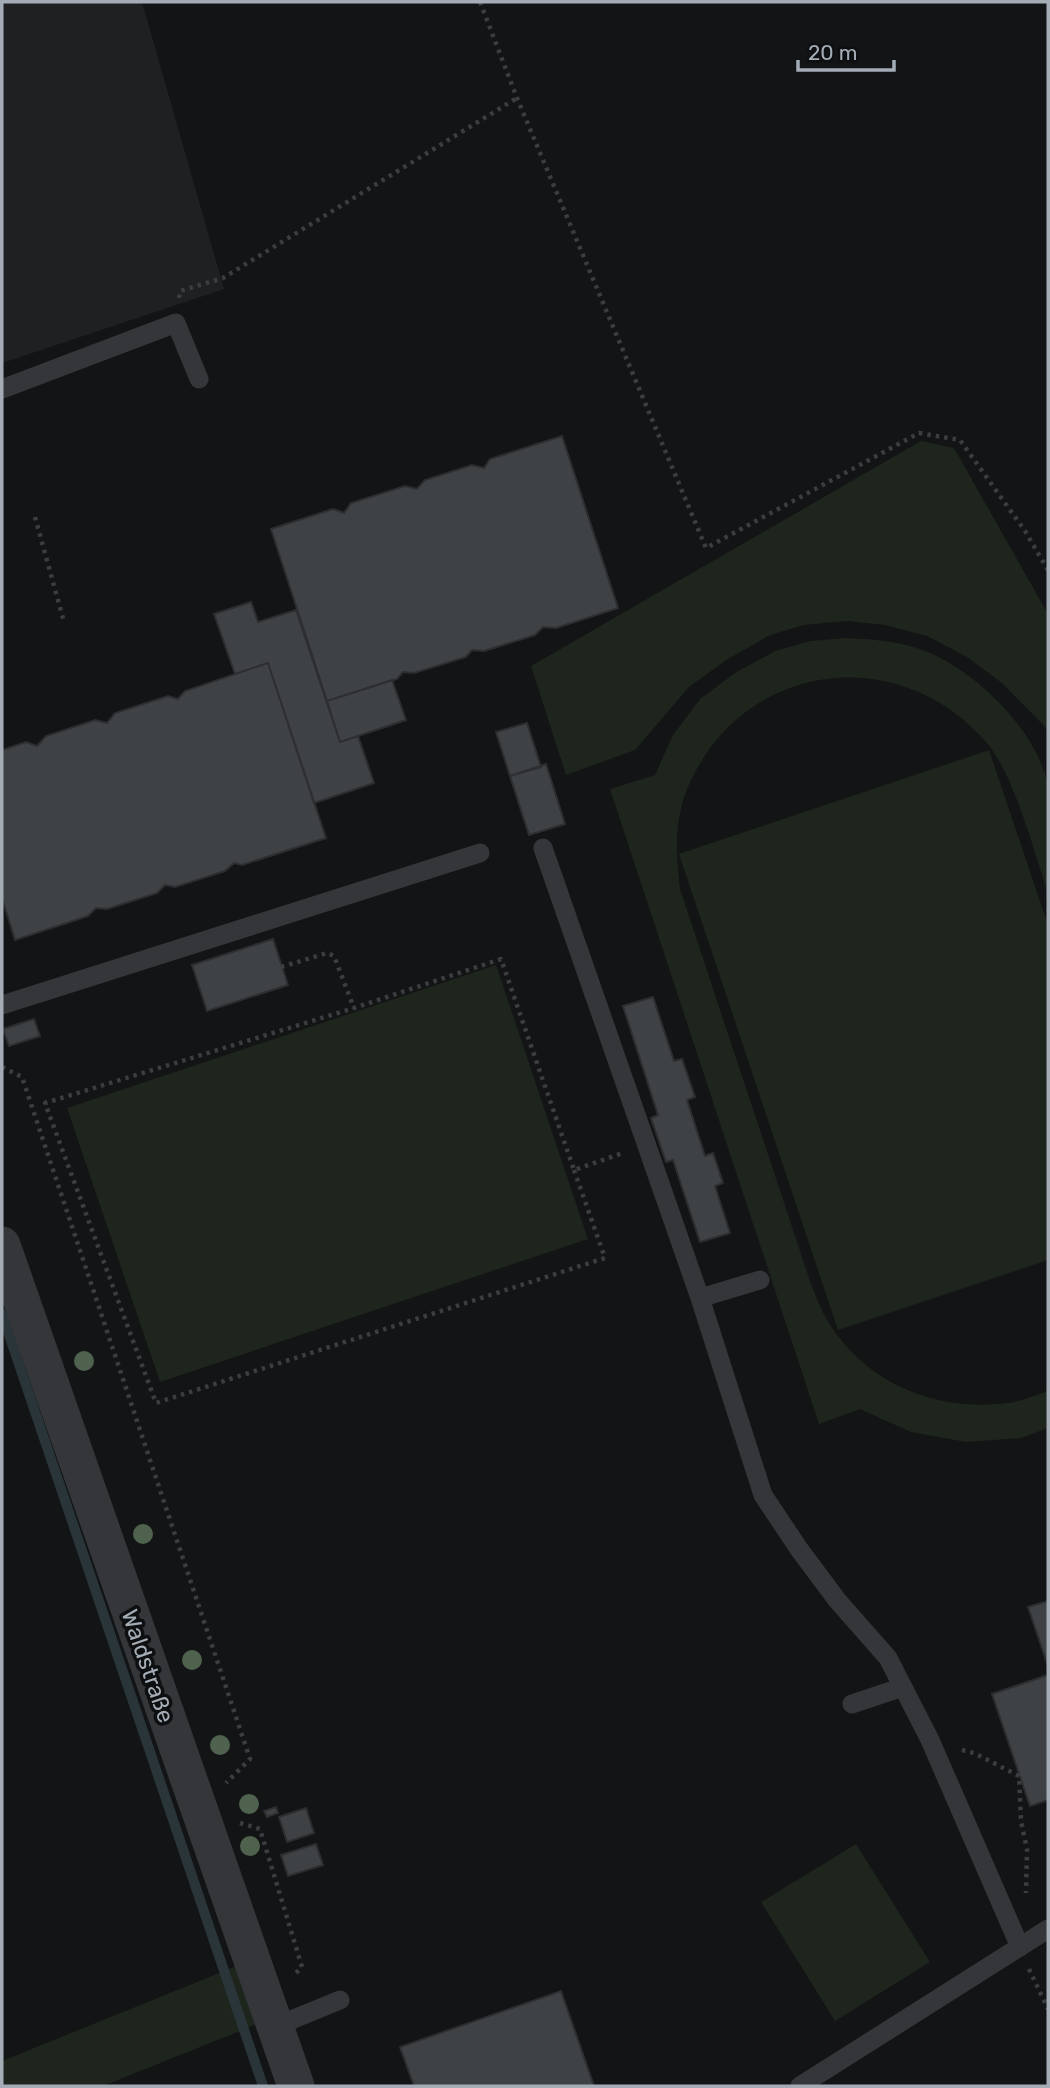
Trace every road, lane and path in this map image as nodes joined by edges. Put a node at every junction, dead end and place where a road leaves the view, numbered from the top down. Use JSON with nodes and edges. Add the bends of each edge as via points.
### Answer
{"nodes":[{"id":1,"x":480,"y":2,"type":"edge"},
{"id":2,"x":517,"y":98,"type":"junction"},
{"id":3,"x":176,"y":323,"type":"junction"},
{"id":4,"x":199,"y":379,"type":"dead end"},
{"id":5,"x":2,"y":389,"type":"edge"},
{"id":6,"x":35,"y":517,"type":"dead end"},
{"id":7,"x":1048,"y":570,"type":"edge"},
{"id":8,"x":64,"y":622,"type":"dead end"},
{"id":9,"x":543,"y":848,"type":"dead end"},
{"id":10,"x":480,"y":853,"type":"dead end"},
{"id":11,"x":281,"y":967,"type":"dead end"},
{"id":12,"x":2,"y":1005,"type":"edge"},
{"id":13,"x":354,"y":1008,"type":"junction"},
{"id":14,"x":2,"y":1067,"type":"edge"},
{"id":15,"x":646,"y":1145,"type":"junction"},
{"id":16,"x":574,"y":1170,"type":"junction"},
{"id":17,"x":2,"y":1245,"type":"edge"},
{"id":18,"x":760,"y":1280,"type":"dead end"},
{"id":19,"x":700,"y":1298,"type":"junction"},
{"id":20,"x":903,"y":1687,"type":"junction"},
{"id":21,"x":852,"y":1704,"type":"dead end"},
{"id":22,"x":930,"y":1740,"type":"junction"},
{"id":23,"x":222,"y":1787,"type":"dead end"},
{"id":24,"x":234,"y":1822,"type":"dead end"},
{"id":25,"x":1026,"y":1896,"type":"dead end"},
{"id":26,"x":1048,"y":1929,"type":"edge"},
{"id":27,"x":1020,"y":1947,"type":"junction"},
{"id":28,"x":288,"y":1982,"type":"dead end"},
{"id":29,"x":340,"y":2000,"type":"dead end"},
{"id":30,"x":1048,"y":2009,"type":"edge"},
{"id":31,"x":274,"y":2027,"type":"junction"},
{"id":32,"x":296,"y":2086,"type":"edge"},
{"id":33,"x":800,"y":2086,"type":"edge"}],
"edges":[{"from":1,"to":2,"type":"path"},
{"from":2,"to":3,"type":"path","via":[[223,278],[180,291]]},
{"from":2,"to":7,"type":"path","via":[[706,548],[919,433],[960,440],[1026,531]]},
{"from":3,"to":4,"type":"lane"},
{"from":3,"to":5,"type":"lane"},
{"from":6,"to":8,"type":"path"},
{"from":9,"to":15,"type":"lane"},
{"from":10,"to":12,"type":"lane"},
{"from":11,"to":13,"type":"path","via":[[327,953],[334,956]]},
{"from":13,"to":16,"type":"path","via":[[501,959]]},
{"from":13,"to":16,"type":"path","via":[[45,1103],[156,1403],[605,1258]]},
{"from":14,"to":23,"type":"path","via":[[22,1077],[250,1759]]},
{"from":15,"to":16,"type":"path"},
{"from":15,"to":19,"type":"lane"},
{"from":17,"to":31,"type":"street","name":"Waldstraße"},
{"from":18,"to":19,"type":"lane"},
{"from":19,"to":20,"type":"lane","via":[[763,1495],[837,1600],[888,1658]]},
{"from":20,"to":21,"type":"lane"},
{"from":20,"to":22,"type":"lane"},
{"from":22,"to":25,"type":"path","via":[[974,1754],[1019,1776],[1027,1849]]},
{"from":22,"to":27,"type":"lane"},
{"from":24,"to":28,"type":"path","via":[[260,1829],[302,1967]]},
{"from":26,"to":27,"type":"lane"},
{"from":27,"to":30,"type":"path"},
{"from":27,"to":33,"type":"lane"},
{"from":29,"to":31,"type":"lane"},
{"from":31,"to":32,"type":"street","name":"Waldstraße"}]}
